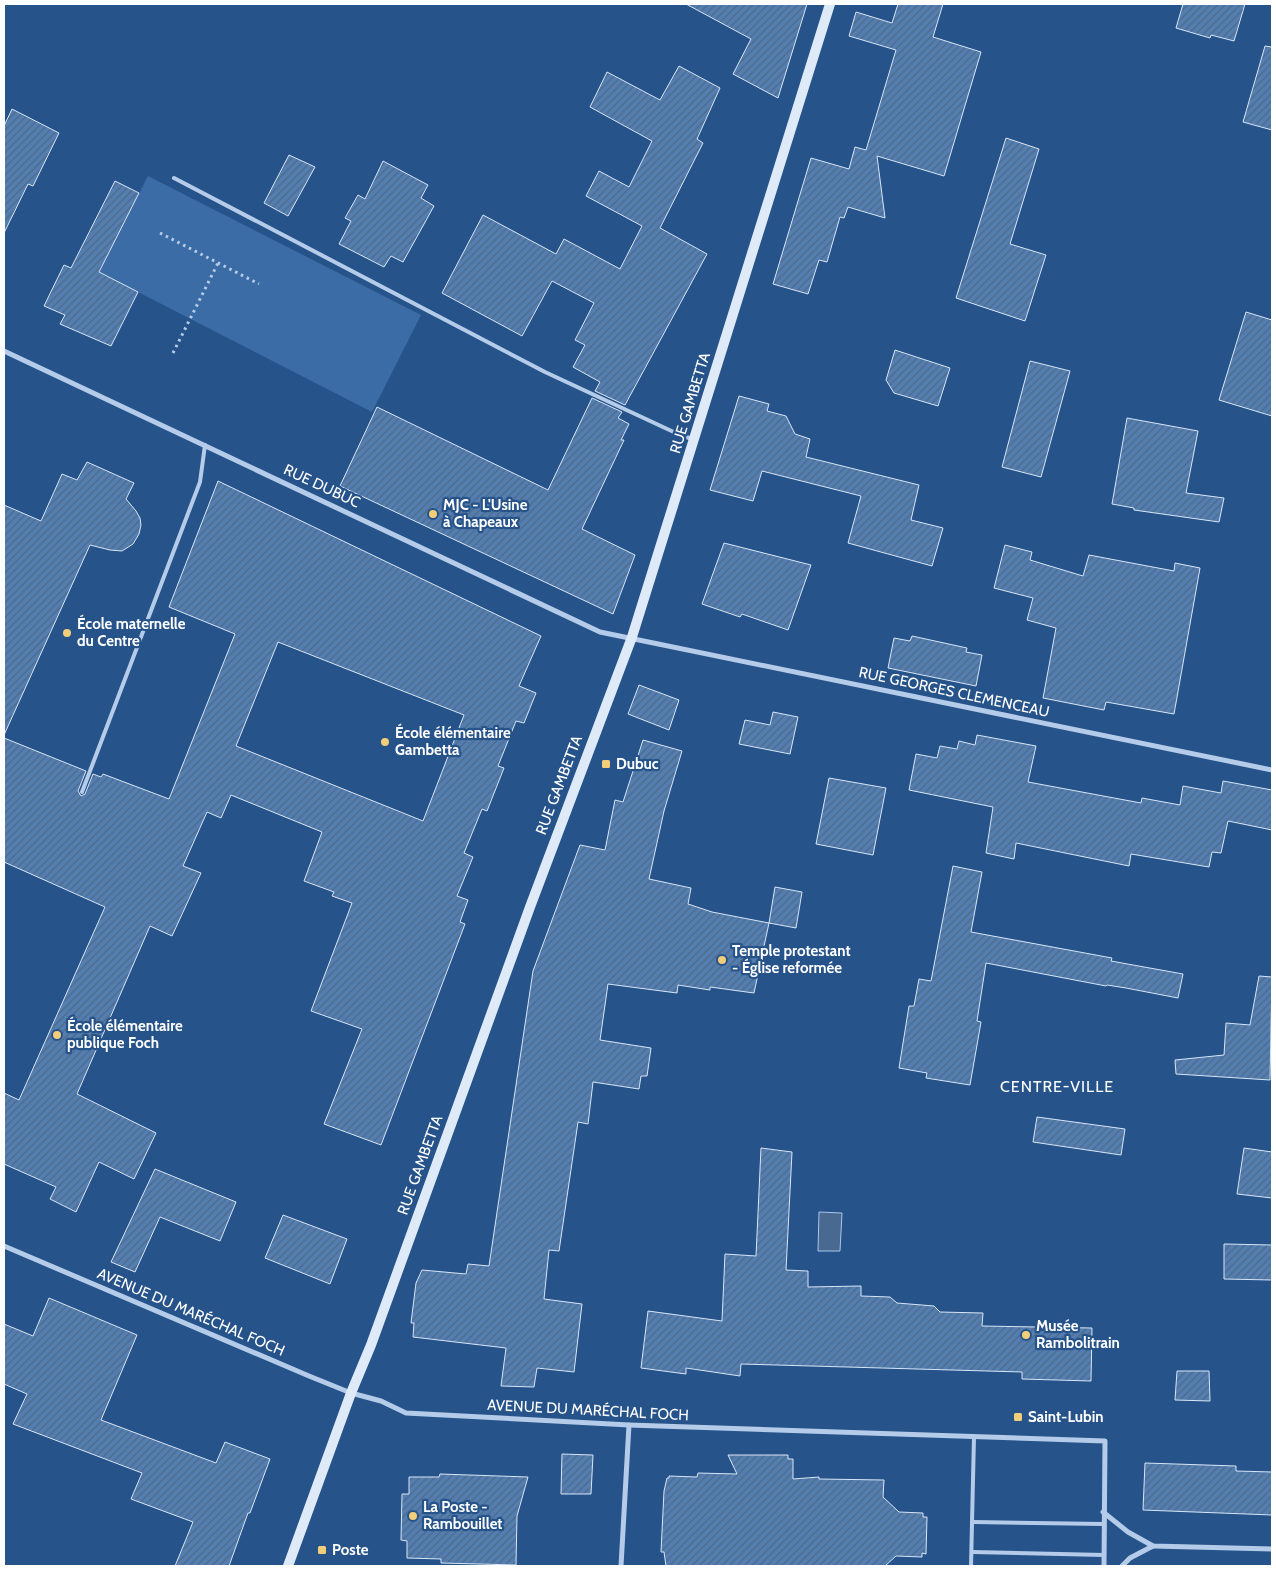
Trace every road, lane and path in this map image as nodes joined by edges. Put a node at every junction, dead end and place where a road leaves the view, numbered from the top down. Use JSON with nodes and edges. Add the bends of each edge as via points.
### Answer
{"nodes":[{"id":1,"x":830,"y":4,"type":"edge"},
{"id":2,"x":174,"y":178,"type":"dead end"},
{"id":3,"x":160,"y":233,"type":"dead end"},
{"id":4,"x":218,"y":263,"type":"junction"},
{"id":5,"x":259,"y":284,"type":"dead end"},
{"id":6,"x":4,"y":351,"type":"edge"},
{"id":7,"x":173,"y":353,"type":"dead end"},
{"id":8,"x":694,"y":439,"type":"junction"},
{"id":9,"x":204,"y":445,"type":"junction"},
{"id":10,"x":632,"y":637,"type":"junction"},
{"id":11,"x":1272,"y":770,"type":"edge"},
{"id":12,"x":82,"y":792,"type":"dead end"},
{"id":13,"x":4,"y":1246,"type":"edge"},
{"id":14,"x":351,"y":1393,"type":"junction"},
{"id":15,"x":629,"y":1425,"type":"junction"},
{"id":16,"x":974,"y":1438,"type":"junction"},
{"id":17,"x":1104,"y":1512,"type":"junction"},
{"id":18,"x":973,"y":1522,"type":"junction"},
{"id":19,"x":1104,"y":1524,"type":"junction"},
{"id":20,"x":1153,"y":1546,"type":"junction"},
{"id":21,"x":1272,"y":1549,"type":"edge"},
{"id":22,"x":972,"y":1552,"type":"junction"},
{"id":23,"x":1104,"y":1555,"type":"junction"},
{"id":24,"x":288,"y":1566,"type":"edge"},
{"id":25,"x":622,"y":1566,"type":"edge"},
{"id":26,"x":971,"y":1566,"type":"edge"},
{"id":27,"x":1104,"y":1566,"type":"edge"},
{"id":28,"x":1122,"y":1566,"type":"edge"}],
"edges":[{"from":1,"to":8,"type":"main road","name":"RUE GAMBETTA"},
{"from":2,"to":8,"type":"lane","via":[[545,372]]},
{"from":3,"to":4,"type":"path"},
{"from":4,"to":5,"type":"path"},
{"from":4,"to":7,"type":"path"},
{"from":6,"to":9,"type":"street","name":"RUE DUBUC"},
{"from":8,"to":10,"type":"main road","name":"RUE GAMBETTA"},
{"from":9,"to":10,"type":"street","name":"RUE DUBUC","via":[[600,632]]},
{"from":9,"to":12,"type":"lane","via":[[200,482]]},
{"from":10,"to":11,"type":"street","name":"RUE GEORGES CLEMENCEAU"},
{"from":10,"to":14,"type":"main road","name":"RUE GAMBETTA"},
{"from":13,"to":14,"type":"street","name":"AVENUE DU MARÉCHAL FOCH"},
{"from":14,"to":15,"type":"street","name":"AVENUE DU MARÉCHAL FOCH","via":[[382,1401],[406,1413]]},
{"from":14,"to":24,"type":"main road","name":"RUE GAMBETTA"},
{"from":15,"to":16,"type":"street","name":"AVENUE DU MARÉCHAL FOCH"},
{"from":15,"to":25,"type":"street"},
{"from":16,"to":17,"type":"street","name":"AVENUE DU MARÉCHAL FOCH","via":[[1105,1441]]},
{"from":16,"to":18,"type":"lane"},
{"from":17,"to":19,"type":"street","name":"AVENUE DU MARÉCHAL FOCH"},
{"from":17,"to":20,"type":"street","via":[[1128,1532]]},
{"from":18,"to":19,"type":"lane"},
{"from":18,"to":22,"type":"lane"},
{"from":19,"to":23,"type":"street","name":"AVENUE DU MARÉCHAL FOCH"},
{"from":20,"to":21,"type":"street"},
{"from":20,"to":28,"type":"street"},
{"from":22,"to":23,"type":"lane"},
{"from":22,"to":26,"type":"lane"},
{"from":23,"to":27,"type":"street","name":"AVENUE DU MARÉCHAL FOCH"}]}
